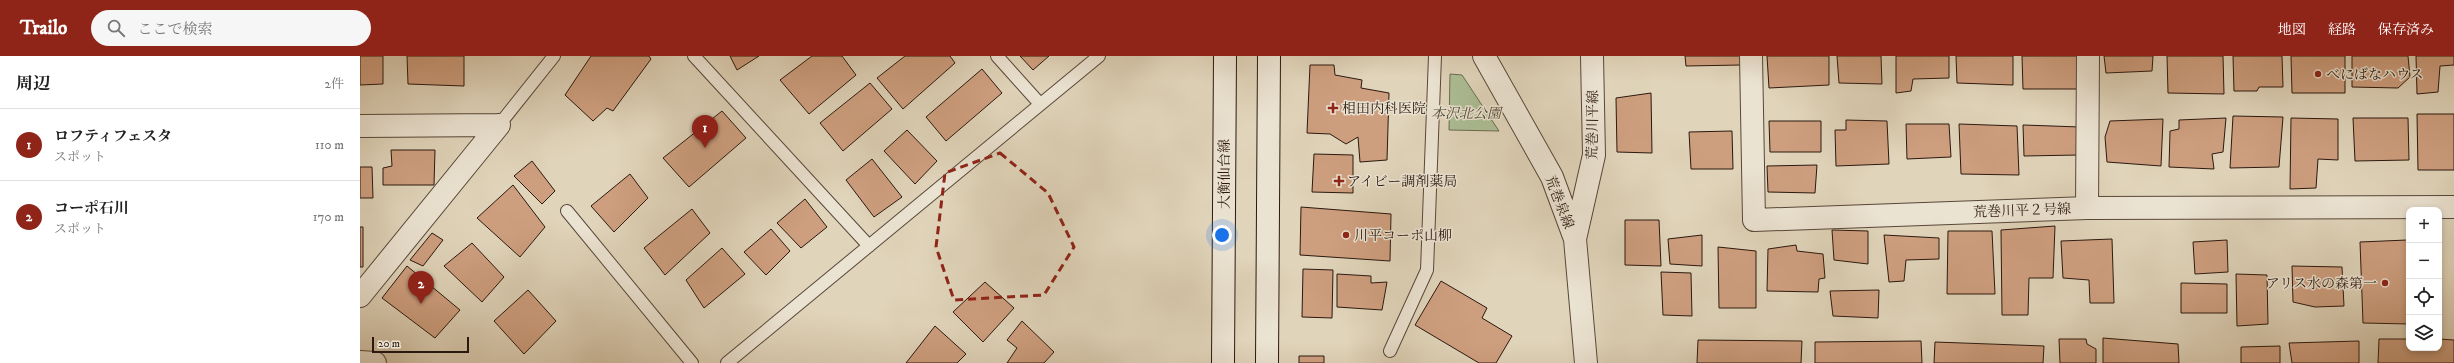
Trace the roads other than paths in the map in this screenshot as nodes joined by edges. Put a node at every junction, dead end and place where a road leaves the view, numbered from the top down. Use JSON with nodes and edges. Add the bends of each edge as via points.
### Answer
{"nodes":[{"id":1,"x":554,"y":56,"type":"edge"},
{"id":2,"x":694,"y":56,"type":"edge"},
{"id":3,"x":997,"y":56,"type":"edge"},
{"id":4,"x":1099,"y":56,"type":"edge"},
{"id":5,"x":1225,"y":56,"type":"edge"},
{"id":6,"x":1269,"y":56,"type":"edge"},
{"id":7,"x":1435,"y":56,"type":"edge"},
{"id":8,"x":1484,"y":56,"type":"edge"},
{"id":9,"x":1592,"y":56,"type":"edge"},
{"id":10,"x":1751,"y":56,"type":"edge"},
{"id":11,"x":2088,"y":56,"type":"edge"},
{"id":12,"x":1040,"y":104,"type":"junction"},
{"id":13,"x":499,"y":125,"type":"junction"},
{"id":14,"x":360,"y":126,"type":"edge"},
{"id":15,"x":2454,"y":207,"type":"edge"},
{"id":16,"x":2087,"y":208,"type":"junction"},
{"id":17,"x":567,"y":211,"type":"dead end"},
{"id":18,"x":1575,"y":239,"type":"junction"},
{"id":19,"x":869,"y":246,"type":"junction"},
{"id":20,"x":360,"y":296,"type":"edge"},
{"id":21,"x":1390,"y":351,"type":"dead end"},
{"id":22,"x":360,"y":362,"type":"edge"},
{"id":23,"x":375,"y":363,"type":"edge"},
{"id":24,"x":692,"y":363,"type":"edge"},
{"id":25,"x":727,"y":363,"type":"edge"},
{"id":26,"x":1223,"y":363,"type":"edge"},
{"id":27,"x":1267,"y":363,"type":"edge"},
{"id":28,"x":1586,"y":363,"type":"edge"}],
"edges":[{"from":1,"to":13,"type":"lane"},
{"from":2,"to":19,"type":"lane"},
{"from":3,"to":12,"type":"lane"},
{"from":4,"to":12,"type":"lane"},
{"from":5,"to":26,"type":"street","name":"大衡仙台線"},
{"from":6,"to":27,"type":"street"},
{"from":7,"to":21,"type":"lane","via":[[1427,270]]},
{"from":8,"to":18,"type":"street","name":"荒巻泉線","via":[[1552,177]]},
{"from":9,"to":18,"type":"street","name":"荒巻川平線","via":[[1594,155]]},
{"from":10,"to":16,"type":"street","name":"荒巻川平２号線","via":[[1754,220]]},
{"from":11,"to":16,"type":"street"},
{"from":12,"to":19,"type":"lane"},
{"from":13,"to":14,"type":"street"},
{"from":13,"to":20,"type":"street"},
{"from":15,"to":16,"type":"street","name":"荒巻川平２号線"},
{"from":17,"to":24,"type":"lane"},
{"from":18,"to":28,"type":"street","name":"荒巻泉線"},
{"from":19,"to":25,"type":"lane"},
{"from":22,"to":23,"type":"street"}]}
